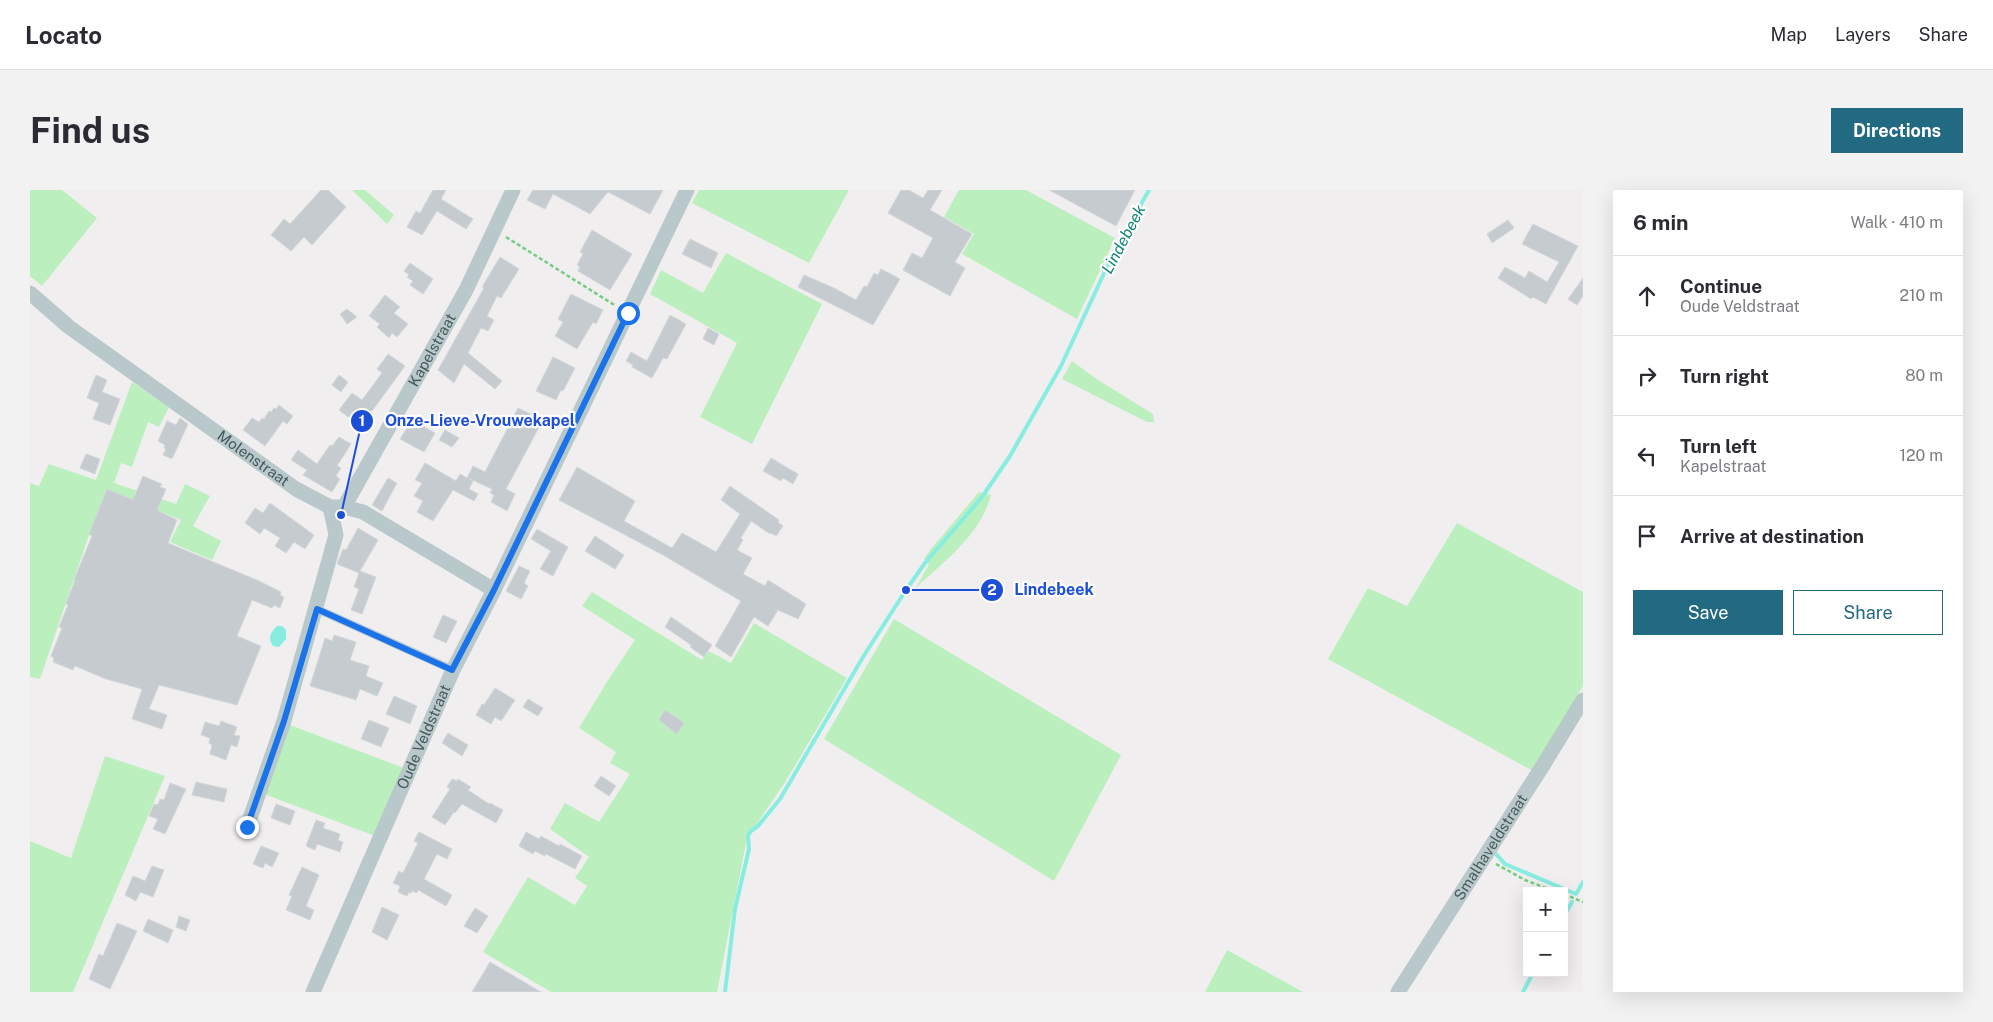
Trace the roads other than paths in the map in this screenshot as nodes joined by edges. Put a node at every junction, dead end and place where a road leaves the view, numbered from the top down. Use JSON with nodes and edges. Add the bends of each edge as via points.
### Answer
{"nodes":[{"id":1,"x":513,"y":190,"type":"edge"},
{"id":2,"x":687,"y":190,"type":"edge"},
{"id":3,"x":30,"y":293,"type":"edge"},
{"id":4,"x":337,"y":507,"type":"junction"},
{"id":5,"x":494,"y":590,"type":"junction"},
{"id":6,"x":317,"y":609,"type":"junction"},
{"id":7,"x":452,"y":670,"type":"junction"},
{"id":8,"x":1583,"y":700,"type":"edge"},
{"id":9,"x":247,"y":827,"type":"dead end"},
{"id":10,"x":313,"y":992,"type":"edge"},
{"id":11,"x":1398,"y":992,"type":"edge"}],
"edges":[{"from":1,"to":4,"type":"street","name":"Kapelstraat","via":[[466,290]]},
{"from":2,"to":5,"type":"street","name":"Oude Veldstraat"},
{"from":3,"to":4,"type":"street","name":"Molenstraat","via":[[84,339],[296,489]]},
{"from":4,"to":5,"type":"street","name":"Molenstraat","via":[[364,512]]},
{"from":4,"to":6,"type":"street","via":[[336,535]]},
{"from":5,"to":7,"type":"street","name":"Oude Veldstraat"},
{"from":6,"to":7,"type":"lane"},
{"from":6,"to":9,"type":"street","via":[[284,721]]},
{"from":7,"to":10,"type":"street","name":"Oude Veldstraat"},
{"from":8,"to":11,"type":"street","name":"Smalhaveldstraat"}]}
